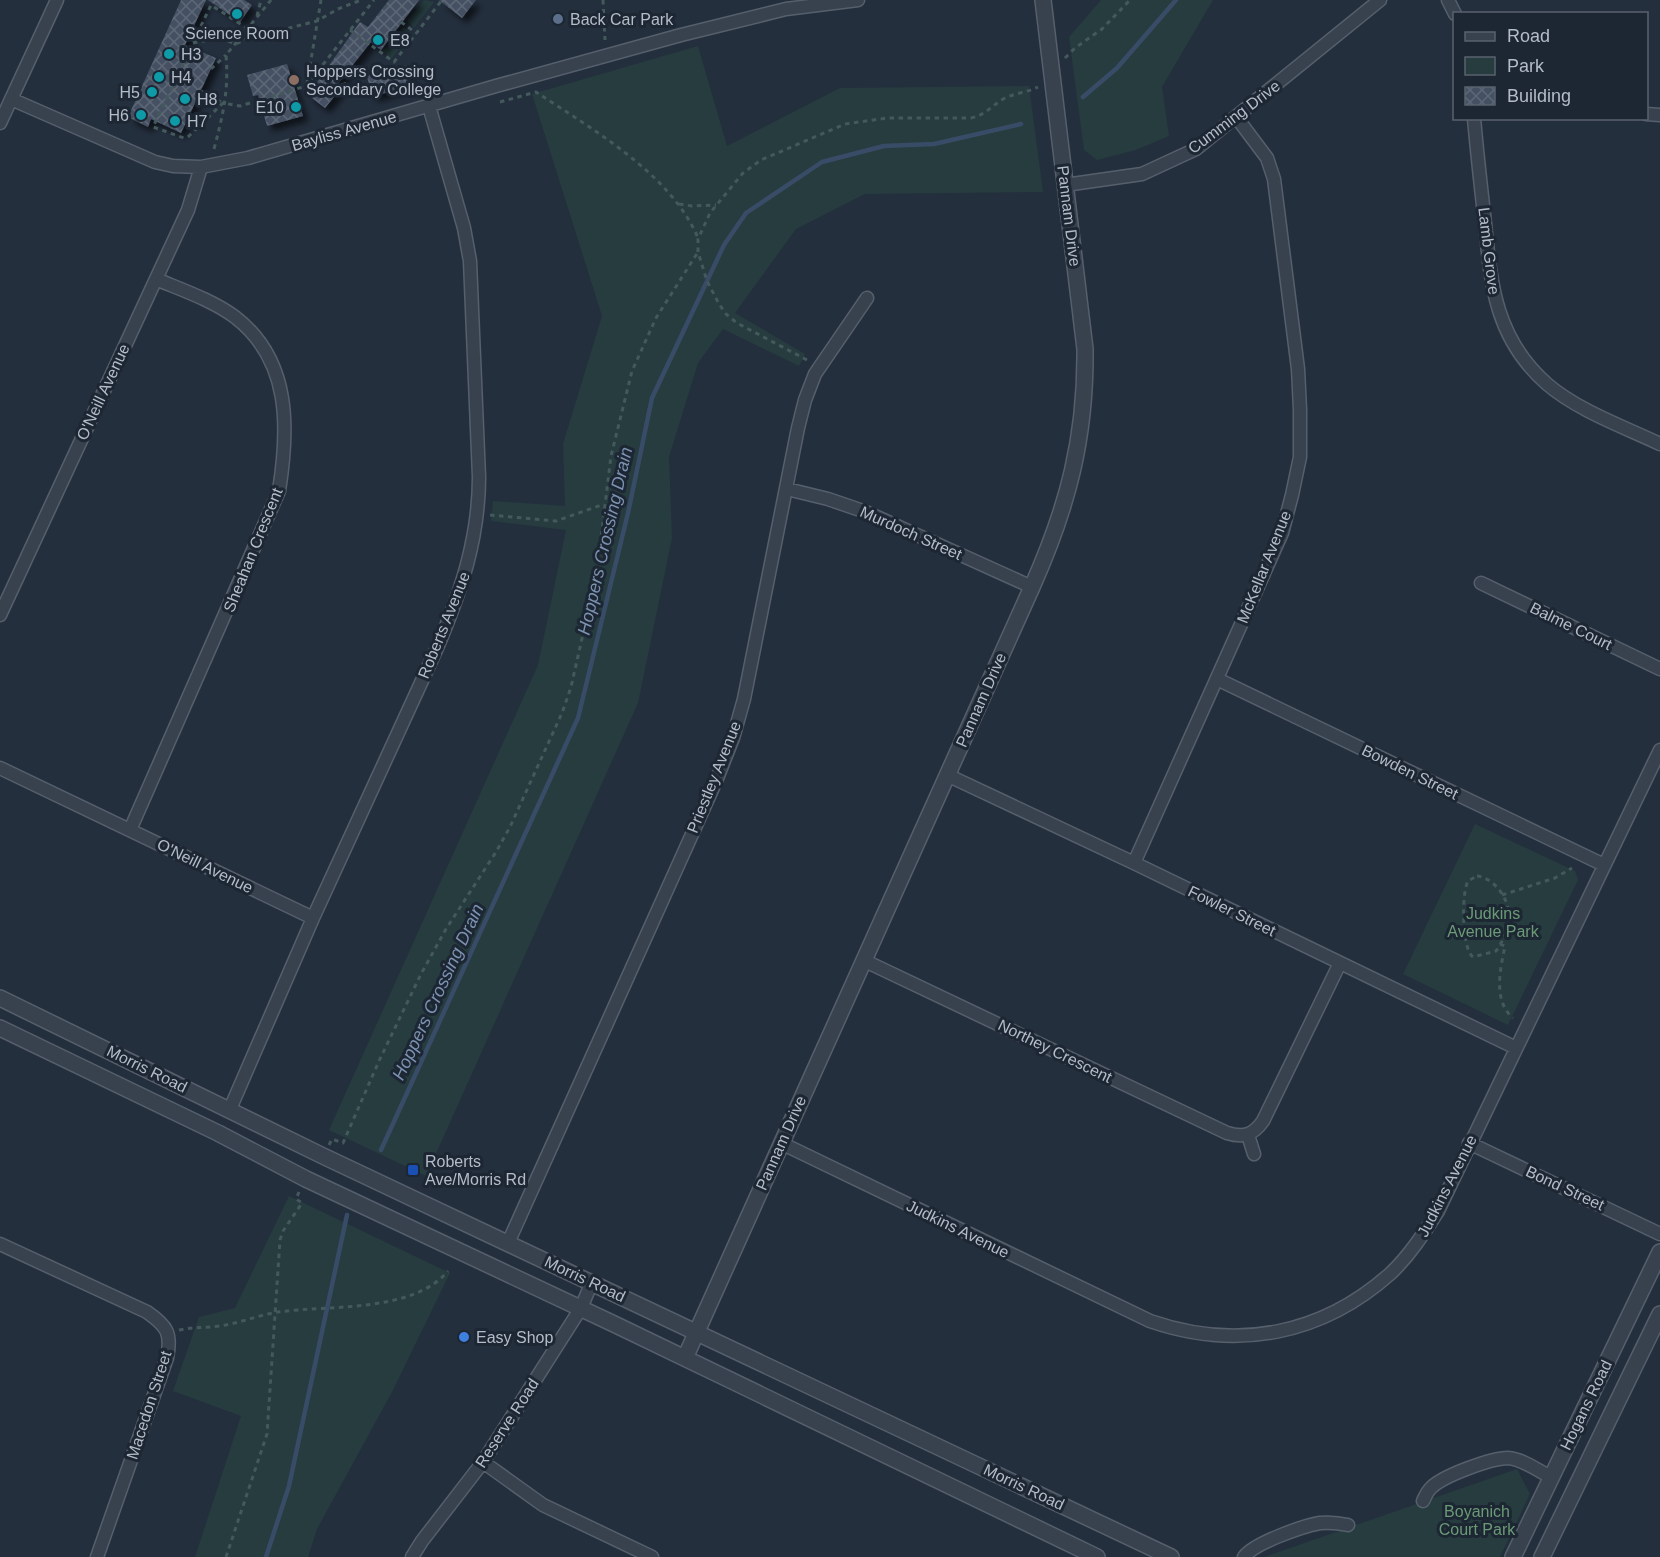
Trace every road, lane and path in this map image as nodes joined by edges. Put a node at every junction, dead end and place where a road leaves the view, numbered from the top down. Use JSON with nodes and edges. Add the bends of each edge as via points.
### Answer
{"nodes":[{"id":1,"x":57,"y":0,"type":"edge"},
{"id":2,"x":261,"y":0,"type":"edge"},
{"id":3,"x":271,"y":0,"type":"edge"},
{"id":4,"x":321,"y":0,"type":"edge"},
{"id":5,"x":361,"y":0,"type":"edge"},
{"id":6,"x":374,"y":0,"type":"edge"},
{"id":7,"x":436,"y":0,"type":"edge"},
{"id":8,"x":603,"y":0,"type":"edge"},
{"id":9,"x":858,"y":0,"type":"edge"},
{"id":10,"x":1043,"y":0,"type":"edge"},
{"id":11,"x":1130,"y":0,"type":"edge"},
{"id":12,"x":1380,"y":0,"type":"edge"},
{"id":13,"x":441,"y":2,"type":"edge"},
{"id":14,"x":256,"y":19,"type":"junction"},
{"id":15,"x":317,"y":21,"type":"junction"},
{"id":16,"x":402,"y":22,"type":"dead end"},
{"id":17,"x":248,"y":29,"type":"junction"},
{"id":18,"x":351,"y":30,"type":"junction"},
{"id":19,"x":416,"y":33,"type":"junction"},
{"id":20,"x":605,"y":39,"type":"dead end"},
{"id":21,"x":193,"y":43,"type":"junction"},
{"id":22,"x":236,"y":44,"type":"junction"},
{"id":23,"x":226,"y":55,"type":"junction"},
{"id":24,"x":211,"y":69,"type":"dead end"},
{"id":25,"x":1052,"y":76,"type":"junction"},
{"id":26,"x":306,"y":86,"type":"junction"},
{"id":27,"x":201,"y":91,"type":"dead end"},
{"id":28,"x":11,"y":99,"type":"junction"},
{"id":29,"x":500,"y":102,"type":"dead end"},
{"id":30,"x":224,"y":103,"type":"junction"},
{"id":31,"x":429,"y":106,"type":"junction"},
{"id":32,"x":1237,"y":118,"type":"junction"},
{"id":33,"x":1474,"y":120,"type":"edge"},
{"id":34,"x":0,"y":123,"type":"edge"},
{"id":35,"x":214,"y":149,"type":"dead end"},
{"id":36,"x":201,"y":167,"type":"junction"},
{"id":37,"x":1065,"y":185,"type":"junction"},
{"id":38,"x":679,"y":204,"type":"junction"},
{"id":39,"x":716,"y":205,"type":"junction"},
{"id":40,"x":699,"y":239,"type":"junction"},
{"id":41,"x":698,"y":252,"type":"junction"},
{"id":42,"x":156,"y":279,"type":"junction"},
{"id":43,"x":867,"y":298,"type":"dead end"},
{"id":44,"x":807,"y":361,"type":"dead end"},
{"id":45,"x":1660,"y":444,"type":"edge"},
{"id":46,"x":787,"y":489,"type":"junction"},
{"id":47,"x":604,"y":504,"type":"junction"},
{"id":48,"x":490,"y":516,"type":"dead end"},
{"id":49,"x":1481,"y":583,"type":"dead end"},
{"id":50,"x":1032,"y":587,"type":"junction"},
{"id":51,"x":0,"y":615,"type":"edge"},
{"id":52,"x":1660,"y":669,"type":"edge"},
{"id":53,"x":1217,"y":679,"type":"junction"},
{"id":54,"x":1660,"y":750,"type":"edge"},
{"id":55,"x":0,"y":768,"type":"edge"},
{"id":56,"x":947,"y":775,"type":"junction"},
{"id":57,"x":130,"y":830,"type":"junction"},
{"id":58,"x":1134,"y":863,"type":"junction"},
{"id":59,"x":1604,"y":865,"type":"junction"},
{"id":60,"x":1572,"y":868,"type":"dead end"},
{"id":61,"x":1502,"y":895,"type":"junction"},
{"id":62,"x":313,"y":918,"type":"junction"},
{"id":63,"x":1500,"y":944,"type":"junction"},
{"id":64,"x":863,"y":960,"type":"junction"},
{"id":65,"x":1340,"y":963,"type":"junction"},
{"id":66,"x":0,"y":998,"type":"edge"},
{"id":67,"x":1513,"y":1018,"type":"dead end"},
{"id":68,"x":0,"y":1028,"type":"edge"},
{"id":69,"x":1516,"y":1048,"type":"junction"},
{"id":70,"x":230,"y":1109,"type":"junction"},
{"id":71,"x":218,"y":1133,"type":"junction"},
{"id":72,"x":1248,"y":1135,"type":"junction"},
{"id":73,"x":781,"y":1143,"type":"junction"},
{"id":74,"x":1469,"y":1143,"type":"junction"},
{"id":75,"x":1254,"y":1154,"type":"dead end"},
{"id":76,"x":323,"y":1156,"type":"junction"},
{"id":77,"x":306,"y":1179,"type":"junction"},
{"id":78,"x":1660,"y":1234,"type":"edge"},
{"id":79,"x":508,"y":1243,"type":"junction"},
{"id":80,"x":0,"y":1244,"type":"edge"},
{"id":81,"x":1660,"y":1252,"type":"edge"},
{"id":82,"x":448,"y":1271,"type":"dead end"},
{"id":83,"x":592,"y":1282,"type":"junction"},
{"id":84,"x":581,"y":1308,"type":"junction"},
{"id":85,"x":275,"y":1312,"type":"junction"},
{"id":86,"x":1660,"y":1314,"type":"edge"},
{"id":87,"x":697,"y":1331,"type":"junction"},
{"id":88,"x":169,"y":1333,"type":"junction"},
{"id":89,"x":685,"y":1358,"type":"junction"},
{"id":90,"x":483,"y":1462,"type":"junction"},
{"id":91,"x":1551,"y":1477,"type":"junction"},
{"id":92,"x":1423,"y":1501,"type":"dead end"},
{"id":93,"x":1348,"y":1525,"type":"dead end"},
{"id":94,"x":97,"y":1557,"type":"edge"},
{"id":95,"x":226,"y":1557,"type":"edge"},
{"id":96,"x":412,"y":1557,"type":"edge"},
{"id":97,"x":652,"y":1557,"type":"edge"},
{"id":98,"x":1097,"y":1557,"type":"edge"},
{"id":99,"x":1171,"y":1557,"type":"edge"},
{"id":100,"x":1244,"y":1557,"type":"edge"},
{"id":101,"x":1513,"y":1557,"type":"edge"},
{"id":102,"x":1542,"y":1557,"type":"edge"}],
"edges":[{"from":1,"to":28,"type":"street"},
{"from":2,"to":14,"type":"path"},
{"from":3,"to":14,"type":"path"},
{"from":4,"to":15,"type":"path"},
{"from":5,"to":15,"type":"path"},
{"from":6,"to":18,"type":"path"},
{"from":7,"to":13,"type":"path"},
{"from":8,"to":20,"type":"path"},
{"from":9,"to":31,"type":"street","name":"Bayliss Avenue","via":[[786,9]]},
{"from":10,"to":25,"type":"street","name":"Pannam Drive"},
{"from":11,"to":25,"type":"path","via":[[1102,29],[1067,56]]},
{"from":12,"to":32,"type":"street","name":"Cumming Drive"},
{"from":13,"to":19,"type":"path"},
{"from":14,"to":17,"type":"path"},
{"from":15,"to":22,"type":"path"},
{"from":15,"to":26,"type":"path"},
{"from":16,"to":19,"type":"path"},
{"from":17,"to":21,"type":"path","via":[[211,5]]},
{"from":17,"to":22,"type":"path"},
{"from":18,"to":19,"type":"path","via":[[394,62]]},
{"from":18,"to":26,"type":"path"},
{"from":21,"to":22,"type":"path","via":[[219,38]]},
{"from":21,"to":30,"type":"path","via":[[153,127],[184,138]]},
{"from":22,"to":23,"type":"path"},
{"from":23,"to":24,"type":"path"},
{"from":23,"to":30,"type":"path","via":[[228,80]]},
{"from":25,"to":37,"type":"street","name":"Pannam Drive"},
{"from":25,"to":39,"type":"path","via":[[1037,88],[1009,96],[982,116],[887,118],[845,124],[761,160],[743,172]]},
{"from":26,"to":30,"type":"path","via":[[240,106]]},
{"from":27,"to":30,"type":"path"},
{"from":28,"to":34,"type":"street"},
{"from":28,"to":36,"type":"street","name":"Bayliss Avenue","via":[[155,162]]},
{"from":29,"to":38,"type":"path","via":[[536,92],[631,159]]},
{"from":30,"to":35,"type":"path"},
{"from":31,"to":36,"type":"street","name":"Bayliss Avenue","via":[[248,158]]},
{"from":31,"to":62,"type":"street","name":"Roberts Avenue","via":[[470,261],[479,477],[475,532],[455,605]]},
{"from":32,"to":37,"type":"street","name":"Cumming Drive","via":[[1196,149],[1142,174]]},
{"from":32,"to":53,"type":"street","name":"McKellar Avenue","via":[[1267,158],[1274,179],[1298,369],[1300,457],[1282,532]]},
{"from":33,"to":45,"type":"street","name":"Lamb Grove","via":[[1491,281],[1509,337],[1522,359],[1563,396]]},
{"from":36,"to":42,"type":"street","name":"O'Neill Avenue","via":[[188,210]]},
{"from":37,"to":50,"type":"street","name":"Pannam Drive","via":[[1085,349],[1085,391],[1078,451],[1061,515]]},
{"from":38,"to":39,"type":"path"},
{"from":38,"to":40,"type":"path"},
{"from":39,"to":40,"type":"path"},
{"from":40,"to":41,"type":"path"},
{"from":41,"to":44,"type":"path","via":[[707,281],[726,315]]},
{"from":41,"to":47,"type":"path","via":[[656,318],[632,371]]},
{"from":42,"to":51,"type":"street","name":"O'Neill Avenue"},
{"from":42,"to":57,"type":"street","name":"Sheahan Crescent","via":[[220,308],[262,343],[278,382],[286,430],[279,491]]},
{"from":43,"to":46,"type":"street","name":"Priestley Avenue","via":[[815,374],[798,428]]},
{"from":46,"to":50,"type":"street","name":"Murdoch Street","via":[[866,512]]},
{"from":46,"to":79,"type":"street","name":"Priestley Avenue","via":[[733,738]]},
{"from":47,"to":48,"type":"path","via":[[556,522]]},
{"from":47,"to":76,"type":"path","via":[[590,603],[562,713],[501,844],[421,974],[343,1143],[332,1139]]},
{"from":49,"to":52,"type":"street","name":"Balme Court"},
{"from":50,"to":56,"type":"street","name":"Pannam Drive"},
{"from":53,"to":58,"type":"street","name":"McKellar Avenue"},
{"from":53,"to":59,"type":"street","name":"Bowden Street"},
{"from":54,"to":59,"type":"street","name":"Judkins Avenue"},
{"from":55,"to":57,"type":"street","name":"O'Neill Avenue"},
{"from":56,"to":58,"type":"street","name":"Fowler Street"},
{"from":56,"to":64,"type":"street","name":"Pannam Drive"},
{"from":57,"to":62,"type":"street","name":"O'Neill Avenue"},
{"from":58,"to":65,"type":"street","name":"Fowler Street"},
{"from":59,"to":69,"type":"street","name":"Judkins Avenue"},
{"from":60,"to":61,"type":"path","via":[[1555,878]]},
{"from":61,"to":63,"type":"path","via":[[1509,921]]},
{"from":61,"to":63,"type":"path","via":[[1490,881],[1477,876],[1468,881],[1464,899],[1469,954],[1476,957],[1491,953]]},
{"from":62,"to":70,"type":"street","name":"Roberts Avenue"},
{"from":63,"to":67,"type":"path","via":[[1505,946],[1501,999]]},
{"from":64,"to":72,"type":"street","name":"Northey Crescent","via":[[1227,1133]]},
{"from":64,"to":73,"type":"street","name":"Pannam Drive"},
{"from":65,"to":69,"type":"street","name":"Fowler Street"},
{"from":65,"to":72,"type":"street","via":[[1263,1121]]},
{"from":66,"to":70,"type":"street","name":"Morris Road"},
{"from":68,"to":71,"type":"street","name":"Morris Road"},
{"from":69,"to":74,"type":"street","name":"Judkins Avenue"},
{"from":70,"to":71,"type":"street"},
{"from":70,"to":76,"type":"street","name":"Morris Road"},
{"from":71,"to":77,"type":"street","name":"Morris Road"},
{"from":72,"to":75,"type":"street"},
{"from":73,"to":74,"type":"street","name":"Judkins Avenue","via":[[1150,1321],[1189,1332],[1248,1336],[1279,1333],[1310,1323],[1369,1291],[1392,1272],[1417,1244],[1438,1211]]},
{"from":73,"to":87,"type":"street","name":"Pannam Drive"},
{"from":74,"to":78,"type":"street","name":"Bond Street"},
{"from":76,"to":79,"type":"street","name":"Morris Road"},
{"from":77,"to":84,"type":"street","name":"Morris Road"},
{"from":77,"to":85,"type":"path","via":[[296,1199],[302,1203],[281,1235]]},
{"from":79,"to":83,"type":"street","name":"Morris Road"},
{"from":80,"to":88,"type":"street","name":"Macedon Street","via":[[147,1312]]},
{"from":81,"to":91,"type":"street","name":"Hogans Road"},
{"from":82,"to":85,"type":"path","via":[[433,1286],[403,1297],[354,1306]]},
{"from":83,"to":84,"type":"street","name":"Reserve Road"},
{"from":83,"to":87,"type":"street","name":"Morris Road"},
{"from":84,"to":89,"type":"street","name":"Morris Road"},
{"from":84,"to":90,"type":"street","name":"Reserve Road"},
{"from":85,"to":88,"type":"path"},
{"from":85,"to":95,"type":"path","via":[[267,1434]]},
{"from":86,"to":102,"type":"street","name":"Hogans Road"},
{"from":87,"to":89,"type":"street","name":"Pannam Drive"},
{"from":87,"to":99,"type":"street","name":"Morris Road"},
{"from":88,"to":94,"type":"street","name":"Macedon Street","via":[[167,1358]]},
{"from":89,"to":98,"type":"street","name":"Morris Road"},
{"from":90,"to":96,"type":"street","name":"Reserve Road"},
{"from":90,"to":97,"type":"street","via":[[543,1505]]},
{"from":91,"to":92,"type":"street","via":[[1520,1461],[1493,1460],[1446,1478],[1431,1488]]},
{"from":91,"to":101,"type":"street","name":"Hogans Road"},
{"from":93,"to":100,"type":"street","via":[[1319,1523],[1262,1543]]}]}
